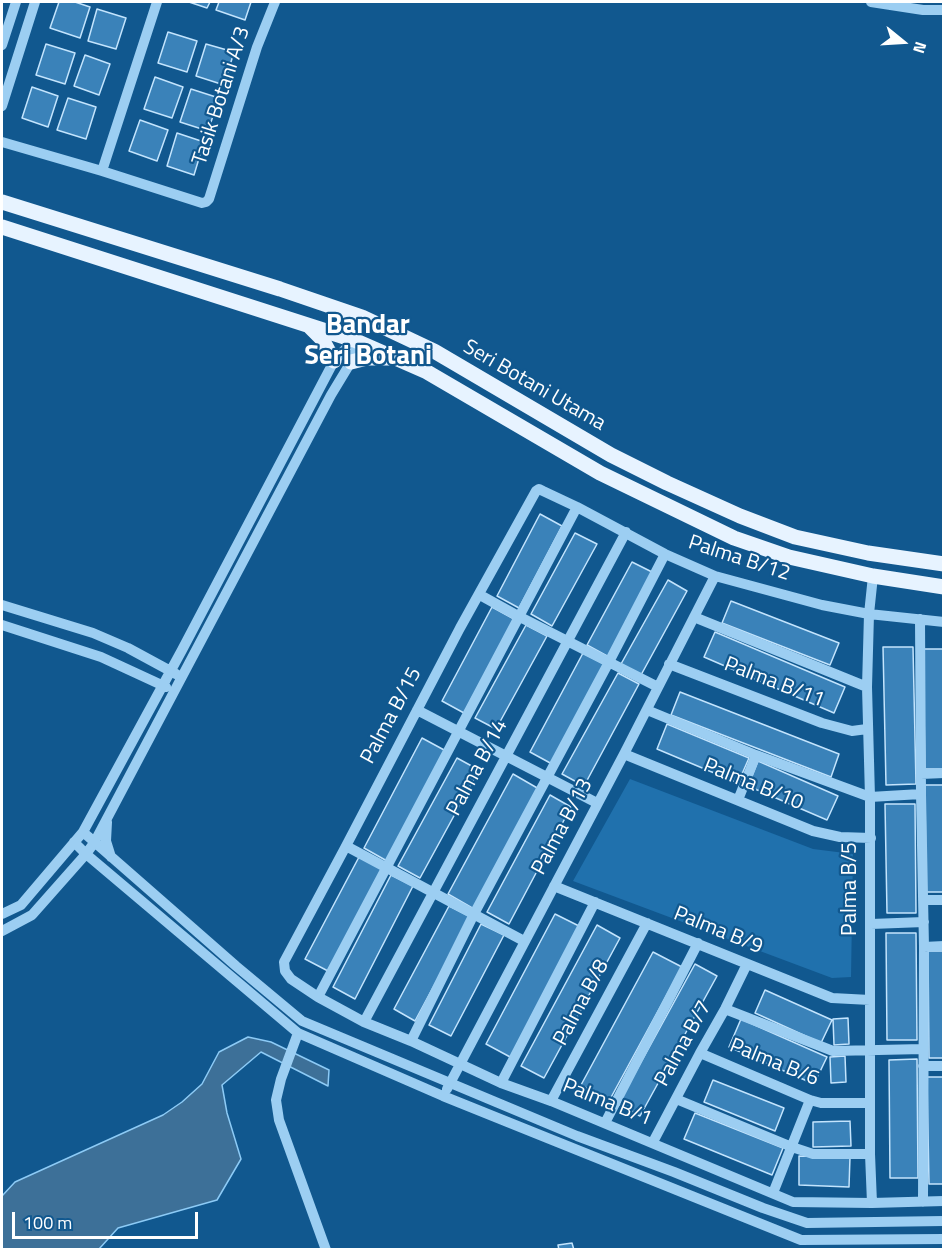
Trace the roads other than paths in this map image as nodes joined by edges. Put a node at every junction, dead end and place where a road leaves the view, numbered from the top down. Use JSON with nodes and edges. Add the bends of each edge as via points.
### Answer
{"nodes":[{"id":1,"x":16,"y":2,"type":"edge"},
{"id":2,"x":35,"y":2,"type":"edge"},
{"id":3,"x":158,"y":2,"type":"edge"},
{"id":4,"x":274,"y":2,"type":"edge"},
{"id":5,"x":871,"y":2,"type":"edge"},
{"id":6,"x":925,"y":6,"type":"edge"},
{"id":7,"x":944,"y":10,"type":"edge"},
{"id":8,"x":2,"y":45,"type":"edge"},
{"id":9,"x":2,"y":106,"type":"edge"},
{"id":10,"x":3,"y":142,"type":"edge"},
{"id":11,"x":102,"y":171,"type":"junction"},
{"id":12,"x":2,"y":202,"type":"edge"},
{"id":13,"x":2,"y":227,"type":"edge"},
{"id":14,"x":341,"y":309,"type":"junction"},
{"id":15,"x":309,"y":326,"type":"junction"},
{"id":16,"x":354,"y":340,"type":"junction"},
{"id":17,"x":417,"y":343,"type":"junction"},
{"id":18,"x":398,"y":359,"type":"junction"},
{"id":19,"x":334,"y":361,"type":"junction"},
{"id":20,"x":351,"y":362,"type":"junction"},
{"id":21,"x":536,"y":491,"type":"joint"},
{"id":22,"x":577,"y":507,"type":"junction"},
{"id":23,"x":626,"y":532,"type":"junction"},
{"id":24,"x":665,"y":554,"type":"junction"},
{"id":25,"x":944,"y":564,"type":"edge"},
{"id":26,"x":715,"y":576,"type":"junction"},
{"id":27,"x":873,"y":576,"type":"junction"},
{"id":28,"x":944,"y":587,"type":"edge"},
{"id":29,"x":480,"y":595,"type":"junction"},
{"id":30,"x":2,"y":605,"type":"edge"},
{"id":31,"x":869,"y":614,"type":"junction"},
{"id":32,"x":518,"y":616,"type":"junction"},
{"id":33,"x":694,"y":617,"type":"junction"},
{"id":34,"x":920,"y":619,"type":"junction"},
{"id":35,"x":944,"y":622,"type":"edge"},
{"id":36,"x":2,"y":625,"type":"edge"},
{"id":37,"x":568,"y":641,"type":"junction"},
{"id":38,"x":609,"y":662,"type":"junction"},
{"id":39,"x":669,"y":664,"type":"junction"},
{"id":40,"x":170,"y":671,"type":"junction"},
{"id":41,"x":182,"y":677,"type":"junction"},
{"id":42,"x":163,"y":685,"type":"junction"},
{"id":43,"x":658,"y":687,"type":"junction"},
{"id":44,"x":867,"y":687,"type":"junction"},
{"id":45,"x":174,"y":691,"type":"junction"},
{"id":46,"x":417,"y":710,"type":"junction"},
{"id":47,"x":646,"y":710,"type":"junction"},
{"id":48,"x":867,"y":729,"type":"junction"},
{"id":49,"x":458,"y":732,"type":"junction"},
{"id":50,"x":624,"y":754,"type":"junction"},
{"id":51,"x":756,"y":755,"type":"junction"},
{"id":52,"x":506,"y":756,"type":"junction"},
{"id":53,"x":944,"y":773,"type":"edge"},
{"id":54,"x":921,"y":774,"type":"junction"},
{"id":55,"x":546,"y":777,"type":"junction"},
{"id":56,"x":921,"y":794,"type":"junction"},
{"id":57,"x":870,"y":797,"type":"junction"},
{"id":58,"x":738,"y":800,"type":"junction"},
{"id":59,"x":597,"y":803,"type":"junction"},
{"id":60,"x":107,"y":819,"type":"junction"},
{"id":61,"x":83,"y":832,"type":"junction"},
{"id":62,"x":871,"y":838,"type":"junction"},
{"id":63,"x":74,"y":842,"type":"junction"},
{"id":64,"x":94,"y":843,"type":"junction"},
{"id":65,"x":346,"y":846,"type":"junction"},
{"id":66,"x":86,"y":854,"type":"junction"},
{"id":67,"x":111,"y":858,"type":"junction"},
{"id":68,"x":75,"y":867,"type":"junction"},
{"id":69,"x":386,"y":868,"type":"junction"},
{"id":70,"x":105,"y":870,"type":"junction"},
{"id":71,"x":554,"y":886,"type":"junction"},
{"id":72,"x":433,"y":893,"type":"junction"},
{"id":73,"x":923,"y":900,"type":"junction"},
{"id":74,"x":944,"y":900,"type":"edge"},
{"id":75,"x":595,"y":902,"type":"junction"},
{"id":76,"x":2,"y":914,"type":"edge"},
{"id":77,"x":474,"y":914,"type":"junction"},
{"id":78,"x":924,"y":922,"type":"junction"},
{"id":79,"x":647,"y":923,"type":"junction"},
{"id":80,"x":871,"y":924,"type":"junction"},
{"id":81,"x":2,"y":931,"type":"edge"},
{"id":82,"x":524,"y":940,"type":"junction"},
{"id":83,"x":698,"y":943,"type":"junction"},
{"id":84,"x":944,"y":946,"type":"edge"},
{"id":85,"x":924,"y":947,"type":"junction"},
{"id":86,"x":284,"y":962,"type":"joint"},
{"id":87,"x":747,"y":964,"type":"junction"},
{"id":88,"x":318,"y":997,"type":"junction"},
{"id":89,"x":870,"y":1000,"type":"junction"},
{"id":90,"x":725,"y":1009,"type":"junction"},
{"id":91,"x":364,"y":1022,"type":"junction"},
{"id":92,"x":298,"y":1033,"type":"junction"},
{"id":93,"x":411,"y":1041,"type":"junction"},
{"id":94,"x":923,"y":1049,"type":"junction"},
{"id":95,"x":871,"y":1051,"type":"junction"},
{"id":96,"x":700,"y":1053,"type":"junction"},
{"id":97,"x":459,"y":1064,"type":"junction"},
{"id":98,"x":923,"y":1066,"type":"junction"},
{"id":99,"x":944,"y":1066,"type":"edge"},
{"id":100,"x":450,"y":1083,"type":"junction"},
{"id":101,"x":501,"y":1083,"type":"junction"},
{"id":102,"x":443,"y":1096,"type":"junction"},
{"id":103,"x":676,"y":1099,"type":"junction"},
{"id":104,"x":810,"y":1100,"type":"junction"},
{"id":105,"x":551,"y":1101,"type":"junction"},
{"id":106,"x":870,"y":1103,"type":"junction"},
{"id":107,"x":605,"y":1123,"type":"junction"},
{"id":108,"x":652,"y":1142,"type":"junction"},
{"id":109,"x":792,"y":1147,"type":"junction"},
{"id":110,"x":870,"y":1154,"type":"junction"},
{"id":111,"x":773,"y":1193,"type":"junction"},
{"id":112,"x":944,"y":1201,"type":"edge"},
{"id":113,"x":924,"y":1202,"type":"junction"},
{"id":114,"x":872,"y":1203,"type":"junction"},
{"id":115,"x":944,"y":1221,"type":"edge"},
{"id":116,"x":944,"y":1239,"type":"edge"},
{"id":117,"x":326,"y":1250,"type":"edge"}],
"edges":[{"from":1,"to":8,"type":"street"},
{"from":2,"to":9,"type":"street"},
{"from":3,"to":11,"type":"street"},
{"from":4,"to":11,"type":"street","name":"Tasik Botani A/3","via":[[206,202]]},
{"from":5,"to":6,"type":"street"},
{"from":6,"to":7,"type":"street"},
{"from":10,"to":11,"type":"street"},
{"from":12,"to":14,"type":"main road","name":"Seri Botani Utama"},
{"from":13,"to":15,"type":"main road","name":"Seri Botani Utama"},
{"from":14,"to":16,"type":"main road"},
{"from":14,"to":17,"type":"main road","name":"Seri Botani Utama"},
{"from":15,"to":16,"type":"main road","name":"Seri Botani Utama"},
{"from":15,"to":19,"type":"main road","via":[[322,339]]},
{"from":16,"to":17,"type":"main road","via":[[373,334]]},
{"from":16,"to":18,"type":"main road","name":"Seri Botani Utama"},
{"from":16,"to":19,"type":"street"},
{"from":16,"to":20,"type":"street"},
{"from":17,"to":25,"type":"main road","name":"Seri Botani Utama","via":[[610,455],[740,516],[795,537]]},
{"from":18,"to":20,"type":"main road"},
{"from":18,"to":27,"type":"main road","name":"Seri Botani Utama","via":[[600,473],[734,538],[789,557]]},
{"from":19,"to":40,"type":"street"},
{"from":20,"to":41,"type":"street"},
{"from":21,"to":22,"type":"street","name":"Palma B/12","via":[[543,490]]},
{"from":21,"to":29,"type":"street","name":"Palma B/15"},
{"from":22,"to":23,"type":"street","name":"Palma B/12"},
{"from":22,"to":32,"type":"street"},
{"from":23,"to":24,"type":"street","name":"Palma B/12"},
{"from":23,"to":37,"type":"street","name":"Palma B/14"},
{"from":24,"to":26,"type":"street","name":"Palma B/12"},
{"from":24,"to":38,"type":"street"},
{"from":26,"to":31,"type":"street","name":"Palma B/12"},
{"from":26,"to":33,"type":"street","name":"Palma B/13"},
{"from":27,"to":28,"type":"main road","name":"Seri Botani Utama"},
{"from":27,"to":31,"type":"street","name":"Palma B/5"},
{"from":29,"to":32,"type":"street"},
{"from":29,"to":46,"type":"street","name":"Palma B/15"},
{"from":30,"to":40,"type":"street","via":[[93,633]]},
{"from":31,"to":34,"type":"street","name":"Palma B/12"},
{"from":31,"to":44,"type":"street","name":"Palma B/5"},
{"from":32,"to":37,"type":"street"},
{"from":32,"to":49,"type":"street"},
{"from":33,"to":39,"type":"street","name":"Palma B/13"},
{"from":33,"to":44,"type":"street"},
{"from":34,"to":35,"type":"street","name":"Palma B/12"},
{"from":34,"to":54,"type":"street"},
{"from":36,"to":42,"type":"street","via":[[101,657]]},
{"from":37,"to":38,"type":"street"},
{"from":37,"to":52,"type":"street","name":"Palma B/14"},
{"from":38,"to":43,"type":"street"},
{"from":38,"to":55,"type":"street"},
{"from":39,"to":43,"type":"street","name":"Palma B/13"},
{"from":39,"to":48,"type":"street","name":"Palma B/11","via":[[822,723]]},
{"from":40,"to":41,"type":"street"},
{"from":40,"to":42,"type":"street"},
{"from":41,"to":45,"type":"street"},
{"from":42,"to":45,"type":"street"},
{"from":42,"to":61,"type":"street"},
{"from":43,"to":47,"type":"street","name":"Palma B/13"},
{"from":44,"to":48,"type":"street","name":"Palma B/5"},
{"from":45,"to":60,"type":"street"},
{"from":46,"to":49,"type":"street"},
{"from":46,"to":65,"type":"street","name":"Palma B/15"},
{"from":47,"to":50,"type":"street","name":"Palma B/13"},
{"from":47,"to":51,"type":"street"},
{"from":48,"to":57,"type":"street","name":"Palma B/5"},
{"from":49,"to":52,"type":"street"},
{"from":49,"to":69,"type":"street"},
{"from":50,"to":58,"type":"street","name":"Palma B/10"},
{"from":50,"to":59,"type":"street","name":"Palma B/13"},
{"from":51,"to":57,"type":"street"},
{"from":51,"to":58,"type":"street"},
{"from":52,"to":55,"type":"street"},
{"from":52,"to":72,"type":"street","name":"Palma B/14"},
{"from":53,"to":54,"type":"street"},
{"from":54,"to":56,"type":"street"},
{"from":55,"to":59,"type":"street"},
{"from":55,"to":77,"type":"street"},
{"from":56,"to":57,"type":"street"},
{"from":56,"to":73,"type":"street"},
{"from":57,"to":62,"type":"street","name":"Palma B/5"},
{"from":58,"to":62,"type":"street","name":"Palma B/10","via":[[813,831]]},
{"from":59,"to":71,"type":"street","name":"Palma B/13"},
{"from":60,"to":64,"type":"street"},
{"from":60,"to":67,"type":"street","via":[[106,842]]},
{"from":61,"to":63,"type":"street"},
{"from":61,"to":64,"type":"street"},
{"from":62,"to":80,"type":"street","name":"Palma B/5"},
{"from":63,"to":66,"type":"street"},
{"from":63,"to":76,"type":"street","via":[[21,905]]},
{"from":64,"to":66,"type":"street"},
{"from":64,"to":67,"type":"street"},
{"from":65,"to":69,"type":"street"},
{"from":65,"to":86,"type":"street","name":"Palma B/15"},
{"from":66,"to":68,"type":"street"},
{"from":66,"to":70,"type":"street"},
{"from":67,"to":100,"type":"street","via":[[302,1021]]},
{"from":68,"to":70,"type":"street"},
{"from":68,"to":81,"type":"street","via":[[32,915]]},
{"from":69,"to":72,"type":"street"},
{"from":69,"to":88,"type":"street"},
{"from":70,"to":92,"type":"street"},
{"from":71,"to":75,"type":"street","name":"Palma B/9"},
{"from":71,"to":82,"type":"street","name":"Palma B/13"},
{"from":72,"to":77,"type":"street"},
{"from":72,"to":91,"type":"street","name":"Palma B/14"},
{"from":73,"to":74,"type":"street"},
{"from":73,"to":78,"type":"street"},
{"from":75,"to":79,"type":"street","name":"Palma B/9"},
{"from":75,"to":101,"type":"street"},
{"from":77,"to":82,"type":"street"},
{"from":77,"to":93,"type":"street"},
{"from":78,"to":80,"type":"street"},
{"from":78,"to":85,"type":"street"},
{"from":79,"to":83,"type":"street","name":"Palma B/9"},
{"from":79,"to":105,"type":"street","name":"Palma B/8"},
{"from":80,"to":89,"type":"street","name":"Palma B/5"},
{"from":82,"to":97,"type":"street","name":"Palma B/13"},
{"from":83,"to":87,"type":"street","name":"Palma B/9"},
{"from":83,"to":107,"type":"street"},
{"from":84,"to":85,"type":"street"},
{"from":85,"to":94,"type":"street"},
{"from":86,"to":88,"type":"street","name":"Palma B/1","via":[[291,979]]},
{"from":87,"to":89,"type":"street","name":"Palma B/9","via":[[832,998]]},
{"from":87,"to":90,"type":"street","name":"Palma B/7"},
{"from":88,"to":91,"type":"street","name":"Palma B/1"},
{"from":89,"to":95,"type":"street","name":"Palma B/5"},
{"from":90,"to":95,"type":"street","via":[[833,1051]]},
{"from":90,"to":96,"type":"street","name":"Palma B/7"},
{"from":91,"to":93,"type":"street","name":"Palma B/1"},
{"from":92,"to":102,"type":"street"},
{"from":92,"to":117,"type":"street","via":[[276,1100],[279,1120]]},
{"from":93,"to":97,"type":"street","name":"Palma B/1"},
{"from":94,"to":95,"type":"street"},
{"from":94,"to":98,"type":"street"},
{"from":95,"to":106,"type":"street","name":"Palma B/5"},
{"from":96,"to":103,"type":"street","name":"Palma B/7"},
{"from":96,"to":104,"type":"street","name":"Palma B/6"},
{"from":97,"to":100,"type":"street","name":"Palma B/13"},
{"from":97,"to":101,"type":"street","name":"Palma B/1"},
{"from":98,"to":99,"type":"street"},
{"from":98,"to":113,"type":"street"},
{"from":100,"to":102,"type":"street","name":"Palma B/13"},
{"from":100,"to":115,"type":"street","via":[[807,1223]]},
{"from":101,"to":105,"type":"street","name":"Palma B/1"},
{"from":102,"to":116,"type":"street","via":[[801,1240]]},
{"from":103,"to":108,"type":"street","name":"Palma B/7"},
{"from":103,"to":109,"type":"street"},
{"from":104,"to":106,"type":"street","name":"Palma B/6"},
{"from":104,"to":109,"type":"street"},
{"from":105,"to":107,"type":"street","name":"Palma B/1"},
{"from":106,"to":110,"type":"street","name":"Palma B/5"},
{"from":107,"to":108,"type":"street","name":"Palma B/1"},
{"from":108,"to":111,"type":"street","name":"Palma B/1"},
{"from":109,"to":110,"type":"street","via":[[813,1154]]},
{"from":109,"to":111,"type":"street"},
{"from":110,"to":114,"type":"street","name":"Palma B/5"},
{"from":111,"to":114,"type":"street","name":"Palma B/1","via":[[793,1202]]},
{"from":112,"to":113,"type":"street","name":"Palma B/1"},
{"from":113,"to":114,"type":"street","name":"Palma B/1"}]}
